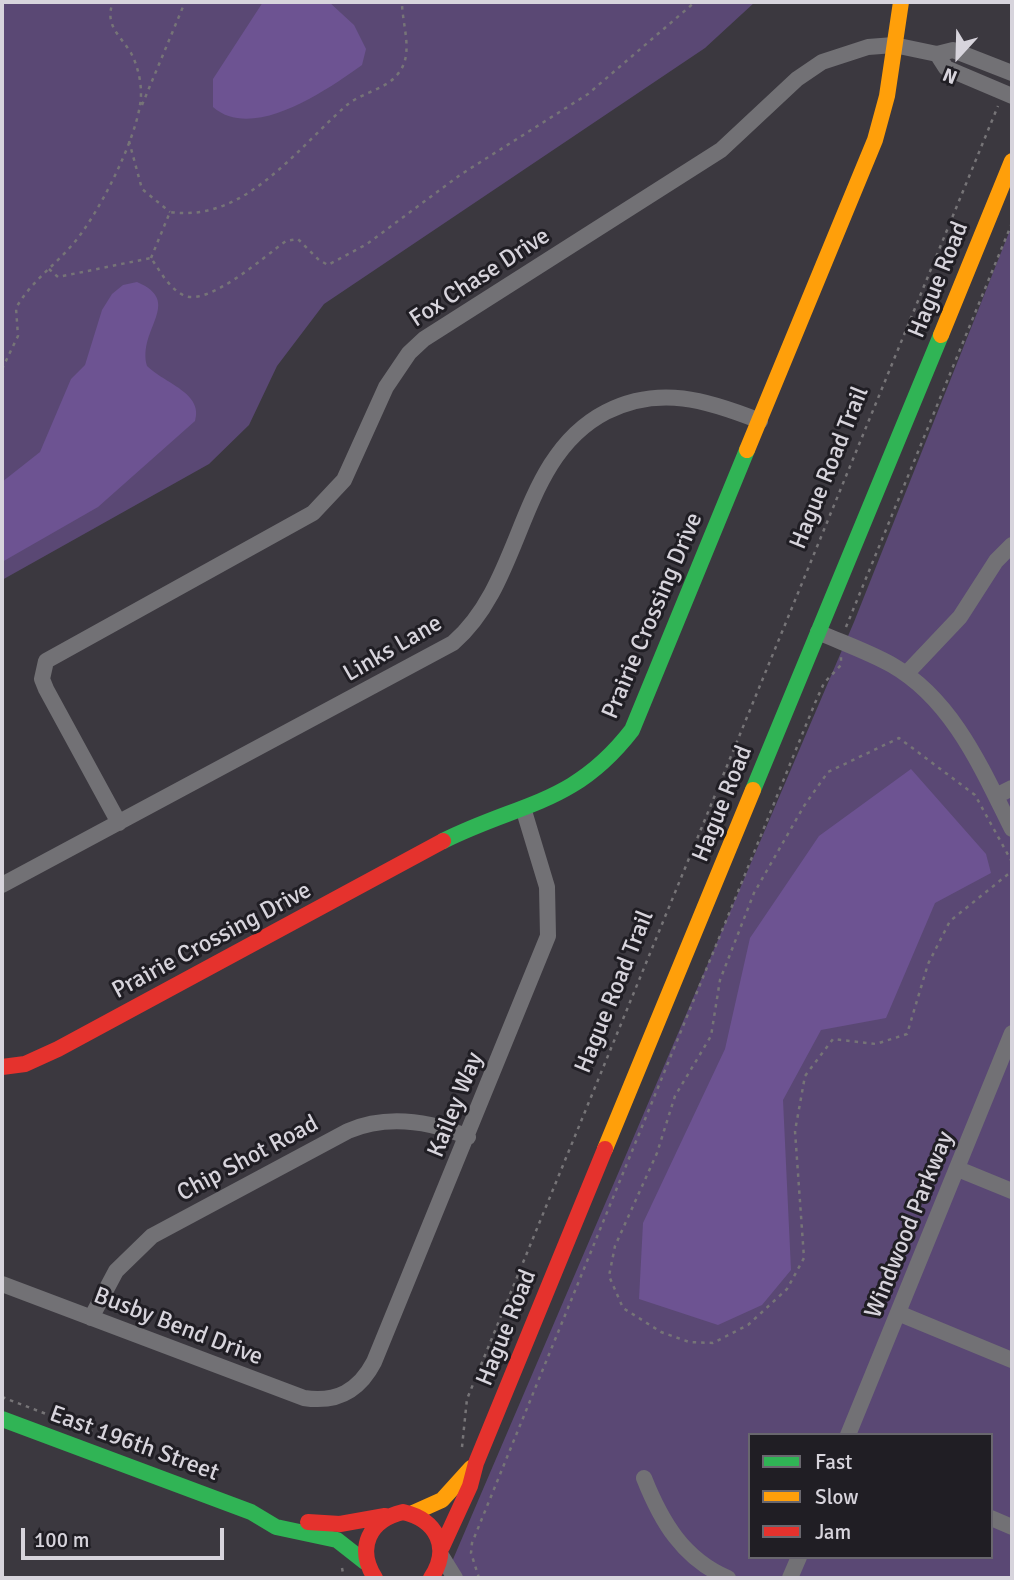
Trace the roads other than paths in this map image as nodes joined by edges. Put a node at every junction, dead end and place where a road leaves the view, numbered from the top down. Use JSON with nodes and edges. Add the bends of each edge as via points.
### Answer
{"nodes":[{"id":1,"x":901,"y":2,"type":"edge"},
{"id":2,"x":894,"y":45,"type":"junction"},
{"id":3,"x":937,"y":54,"type":"junction"},
{"id":4,"x":1012,"y":73,"type":"edge"},
{"id":5,"x":1010,"y":95,"type":"edge"},
{"id":6,"x":1012,"y":161,"type":"edge"},
{"id":7,"x":760,"y":421,"type":"junction"},
{"id":8,"x":1012,"y":545,"type":"edge"},
{"id":9,"x":818,"y":632,"type":"junction"},
{"id":10,"x":906,"y":674,"type":"junction"},
{"id":11,"x":1012,"y":788,"type":"edge"},
{"id":12,"x":996,"y":796,"type":"junction"},
{"id":13,"x":524,"y":811,"type":"junction"},
{"id":14,"x":119,"y":822,"type":"junction"},
{"id":15,"x":1012,"y":828,"type":"edge"},
{"id":16,"x":2,"y":885,"type":"edge"},
{"id":17,"x":1012,"y":1033,"type":"edge"},
{"id":18,"x":2,"y":1067,"type":"edge"},
{"id":19,"x":468,"y":1137,"type":"junction"},
{"id":20,"x":958,"y":1169,"type":"junction"},
{"id":21,"x":1012,"y":1191,"type":"edge"},
{"id":22,"x":2,"y":1284,"type":"edge"},
{"id":23,"x":898,"y":1313,"type":"junction"},
{"id":24,"x":91,"y":1318,"type":"junction"},
{"id":25,"x":1012,"y":1360,"type":"edge"},
{"id":26,"x":340,"y":1397,"type":"joint"},
{"id":27,"x":2,"y":1419,"type":"edge"},
{"id":28,"x":850,"y":1433,"type":"edge"},
{"id":29,"x":475,"y":1463,"type":"junction"},
{"id":30,"x":644,"y":1478,"type":"dead end"},
{"id":31,"x":251,"y":1512,"type":"junction"},
{"id":32,"x":413,"y":1513,"type":"junction"},
{"id":33,"x":384,"y":1516,"type":"junction"},
{"id":34,"x":993,"y":1519,"type":"edge"},
{"id":35,"x":1012,"y":1527,"type":"edge"},
{"id":36,"x":442,"y":1552,"type":"junction"},
{"id":37,"x":798,"y":1559,"type":"edge"},
{"id":38,"x":371,"y":1574,"type":"edge"},
{"id":39,"x":432,"y":1578,"type":"edge"},
{"id":40,"x":454,"y":1578,"type":"edge"},
{"id":41,"x":728,"y":1578,"type":"edge"},
{"id":42,"x":790,"y":1578,"type":"edge"}],
"edges":[{"from":1,"to":2,"type":"main road","name":"Prairie Crossing Drive"},
{"from":2,"to":3,"type":"street","name":"Fox Chase Drive"},
{"from":2,"to":7,"type":"main road","name":"Prairie Crossing Drive","via":[[875,140]]},
{"from":2,"to":14,"type":"street","name":"Fox Chase Drive","via":[[868,47],[822,62],[797,79],[721,150],[424,339],[386,387],[344,480],[313,513],[51,655],[42,667],[46,689]]},
{"from":3,"to":4,"type":"street","name":"Fox Chase Drive","via":[[953,50]]},
{"from":3,"to":5,"type":"street","name":"Fox Chase Drive","via":[[946,68]]},
{"from":6,"to":9,"type":"main road","name":"Hague Road"},
{"from":7,"to":13,"type":"main road","name":"Prairie Crossing Drive","via":[[632,730],[591,776]]},
{"from":7,"to":14,"type":"street","name":"Links Lane","via":[[692,397],[666,396],[626,403],[595,418],[554,458],[492,598],[453,643]]},
{"from":8,"to":10,"type":"street","via":[[943,637]]},
{"from":9,"to":10,"type":"street"},
{"from":9,"to":29,"type":"main road","name":"Hague Road"},
{"from":10,"to":12,"type":"street","via":[[942,707]]},
{"from":11,"to":12,"type":"street"},
{"from":12,"to":15,"type":"street"},
{"from":13,"to":18,"type":"main road","name":"Prairie Crossing Drive","via":[[452,837],[58,1049],[26,1064]]},
{"from":13,"to":19,"type":"street","name":"Kailey Way","via":[[547,887],[548,936]]},
{"from":14,"to":16,"type":"street","name":"Links Lane"},
{"from":17,"to":20,"type":"street","name":"Windwood Parkway"},
{"from":19,"to":24,"type":"street","name":"Chip Shot Road","via":[[432,1124],[398,1121],[348,1131],[152,1236],[116,1271]]},
{"from":19,"to":26,"type":"street","name":"Kailey Way","via":[[374,1362],[360,1383]]},
{"from":20,"to":21,"type":"street"},
{"from":20,"to":23,"type":"street","name":"Windwood Parkway"},
{"from":22,"to":24,"type":"street","name":"Busby Bend Drive"},
{"from":23,"to":25,"type":"street"},
{"from":23,"to":28,"type":"street","name":"Windwood Parkway"},
{"from":24,"to":26,"type":"street","name":"Busby Bend Drive","via":[[304,1398]]},
{"from":27,"to":31,"type":"main road","name":"East 196th Street"},
{"from":29,"to":32,"type":"main road","name":"Hague Road","via":[[442,1500]]},
{"from":29,"to":36,"type":"main road","name":"Hague Road"},
{"from":30,"to":41,"type":"street","via":[[659,1517],[673,1536],[710,1571]]},
{"from":31,"to":33,"type":"main road","name":"East 196th Street","via":[[314,1524]]},
{"from":31,"to":38,"type":"main road","name":"East 196th Street","via":[[276,1527],[337,1540]]},
{"from":32,"to":33,"type":"main road","name":"East 196th Street"},
{"from":32,"to":36,"type":"main road","via":[[429,1522]]},
{"from":33,"to":38,"type":"main road","via":[[366,1537]]},
{"from":34,"to":35,"type":"street"},
{"from":36,"to":39,"type":"main road","name":"Hague Road"},
{"from":36,"to":40,"type":"street"},
{"from":37,"to":42,"type":"street"}]}
